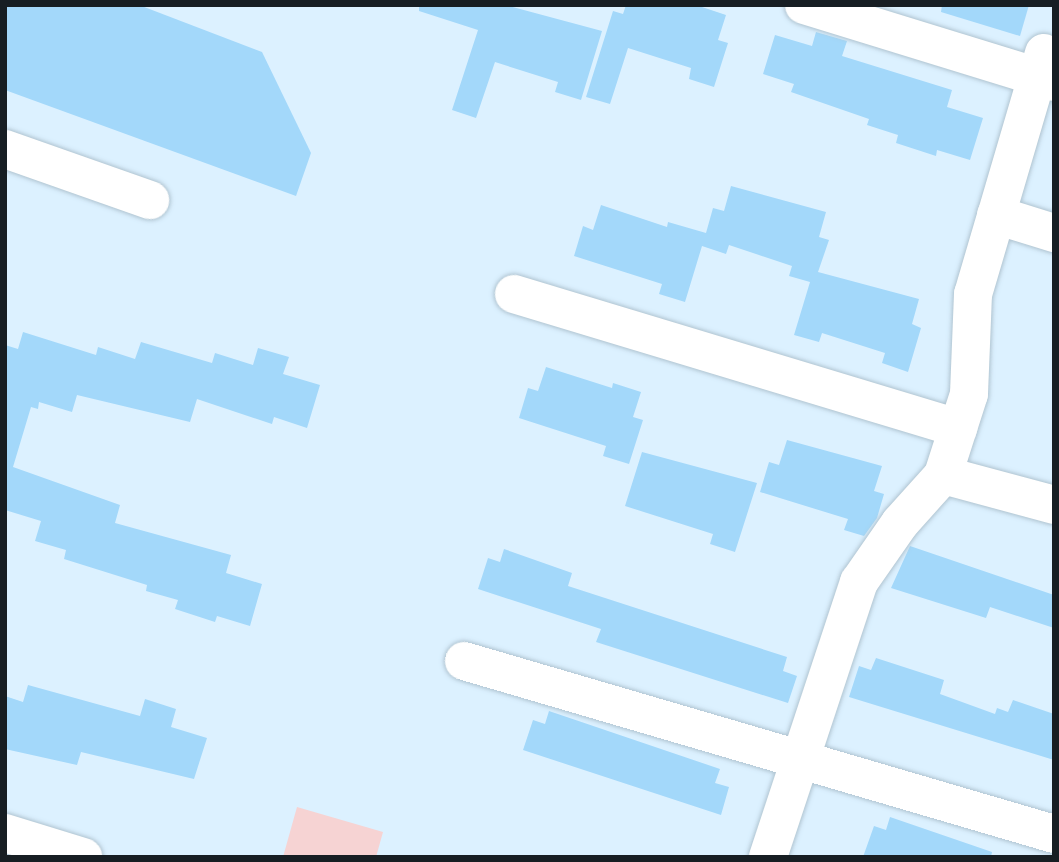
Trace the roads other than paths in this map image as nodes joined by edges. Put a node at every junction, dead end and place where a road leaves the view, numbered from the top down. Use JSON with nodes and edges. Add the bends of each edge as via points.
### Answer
{"nodes":[{"id":1,"x":804,"y":5,"type":"edge"},
{"id":2,"x":1045,"y":71,"type":"edge"},
{"id":3,"x":5,"y":149,"type":"edge"},
{"id":4,"x":150,"y":200,"type":"dead end"},
{"id":5,"x":996,"y":215,"type":"junction"},
{"id":6,"x":1054,"y":233,"type":"edge"},
{"id":7,"x":513,"y":294,"type":"dead end"},
{"id":8,"x":958,"y":428,"type":"junction"},
{"id":9,"x":943,"y":475,"type":"junction"},
{"id":10,"x":1054,"y":505,"type":"edge"},
{"id":11,"x":464,"y":661,"type":"dead end"},
{"id":12,"x":803,"y":761,"type":"junction"},
{"id":13,"x":5,"y":832,"type":"edge"},
{"id":14,"x":1054,"y":834,"type":"edge"},
{"id":15,"x":83,"y":857,"type":"edge"},
{"id":16,"x":768,"y":857,"type":"edge"}],
"edges":[{"from":1,"to":2,"type":"street"},
{"from":2,"to":5,"type":"street"},
{"from":3,"to":4,"type":"street"},
{"from":5,"to":6,"type":"street"},
{"from":5,"to":8,"type":"street","via":[[973,293],[969,394]]},
{"from":7,"to":8,"type":"street"},
{"from":8,"to":9,"type":"street"},
{"from":9,"to":10,"type":"street"},
{"from":9,"to":12,"type":"street","via":[[900,523],[859,582]]},
{"from":11,"to":12,"type":"street"},
{"from":12,"to":14,"type":"street"},
{"from":12,"to":16,"type":"street"},
{"from":13,"to":15,"type":"street"}]}
